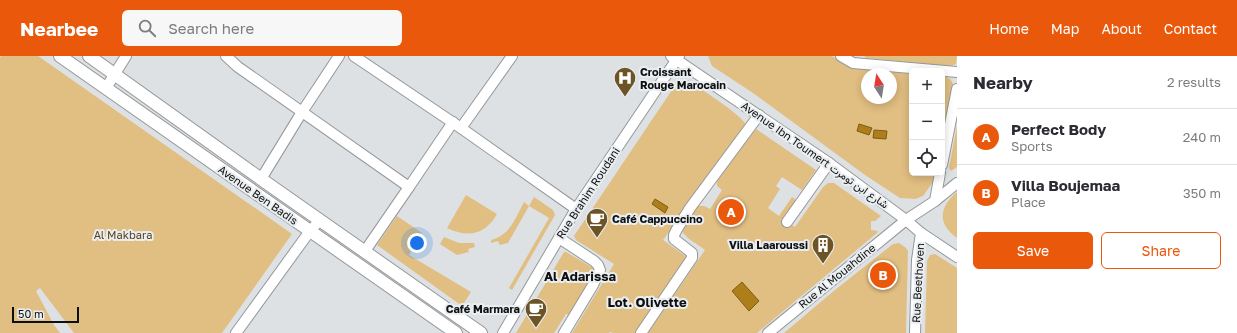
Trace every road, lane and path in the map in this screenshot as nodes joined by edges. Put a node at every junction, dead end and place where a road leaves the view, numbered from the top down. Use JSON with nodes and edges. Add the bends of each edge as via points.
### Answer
{"nodes":[{"id":1,"x":60,"y":56,"type":"edge"},
{"id":2,"x":89,"y":56,"type":"edge"},
{"id":3,"x":126,"y":56,"type":"edge"},
{"id":4,"x":226,"y":56,"type":"edge"},
{"id":5,"x":339,"y":56,"type":"edge"},
{"id":6,"x":354,"y":56,"type":"edge"},
{"id":7,"x":512,"y":56,"type":"edge"},
{"id":8,"x":841,"y":56,"type":"edge"},
{"id":9,"x":675,"y":57,"type":"edge"},
{"id":10,"x":853,"y":60,"type":"edge"},
{"id":11,"x":957,"y":72,"type":"edge"},
{"id":12,"x":114,"y":74,"type":"junction"},
{"id":13,"x":106,"y":88,"type":"junction"},
{"id":14,"x":957,"y":90,"type":"edge"},
{"id":15,"x":302,"y":112,"type":"junction"},
{"id":16,"x":759,"y":115,"type":"junction"},
{"id":17,"x":457,"y":125,"type":"junction"},
{"id":18,"x":945,"y":150,"type":"edge"},
{"id":19,"x":829,"y":163,"type":"junction"},
{"id":20,"x":939,"y":176,"type":"edge"},
{"id":21,"x":261,"y":178,"type":"junction"},
{"id":22,"x":957,"y":183,"type":"edge"},
{"id":23,"x":409,"y":187,"type":"junction"},
{"id":24,"x":935,"y":201,"type":"junction"},
{"id":25,"x":576,"y":209,"type":"junction"},
{"id":26,"x":320,"y":220,"type":"junction"},
{"id":27,"x":906,"y":220,"type":"junction"},
{"id":28,"x":787,"y":222,"type":"dead end"},
{"id":29,"x":310,"y":231,"type":"junction"},
{"id":30,"x":921,"y":233,"type":"junction"},
{"id":31,"x":558,"y":238,"type":"junction"},
{"id":32,"x":365,"y":251,"type":"junction"},
{"id":33,"x":957,"y":257,"type":"edge"},
{"id":34,"x":236,"y":333,"type":"edge"},
{"id":35,"x":456,"y":333,"type":"edge"},
{"id":36,"x":481,"y":333,"type":"edge"},
{"id":37,"x":504,"y":333,"type":"edge"},
{"id":38,"x":564,"y":333,"type":"edge"},
{"id":39,"x":641,"y":333,"type":"edge"},
{"id":40,"x":768,"y":333,"type":"edge"},
{"id":41,"x":915,"y":333,"type":"edge"}],
"edges":[{"from":1,"to":13,"type":"main road","name":"Avenue Ben Badis"},
{"from":2,"to":12,"type":"main road","name":"Avenue Ben Badis"},
{"from":3,"to":12,"type":"street"},
{"from":4,"to":15,"type":"street"},
{"from":5,"to":15,"type":"street"},
{"from":6,"to":17,"type":"street"},
{"from":7,"to":17,"type":"street"},
{"from":8,"to":10,"type":"street"},
{"from":9,"to":16,"type":"street","name":"Avenue Ibn Toumert شارع ابن تومرت"},
{"from":9,"to":25,"type":"street","name":"Rue Brahim Roudani"},
{"from":10,"to":11,"type":"street"},
{"from":12,"to":13,"type":"street"},
{"from":12,"to":21,"type":"main road","name":"Avenue Ben Badis"},
{"from":13,"to":29,"type":"main road","name":"Avenue Ben Badis"},
{"from":14,"to":18,"type":"street"},
{"from":15,"to":21,"type":"street"},
{"from":15,"to":23,"type":"street"},
{"from":16,"to":19,"type":"street","name":"Avenue Ibn Toumert شارع ابن تومرت"},
{"from":16,"to":39,"type":"street","via":[[677,229],[674,239],[692,253],[692,258]]},
{"from":17,"to":23,"type":"street"},
{"from":17,"to":25,"type":"street"},
{"from":19,"to":27,"type":"street","name":"Avenue Ibn Toumert شارع ابن تومرت"},
{"from":19,"to":28,"type":"street"},
{"from":20,"to":24,"type":"street"},
{"from":21,"to":26,"type":"main road","name":"Avenue Ben Badis"},
{"from":22,"to":24,"type":"street","name":"Rue Al Mouahdine"},
{"from":23,"to":32,"type":"street"},
{"from":24,"to":27,"type":"street","name":"Rue Al Mouahdine"},
{"from":25,"to":31,"type":"street","name":"Rue Brahim Roudani"},
{"from":26,"to":29,"type":"street"},
{"from":26,"to":32,"type":"main road","name":"Avenue Ben Badis"},
{"from":27,"to":30,"type":"street","name":"Avenue Ibn Toumert شارع ابن تومرت"},
{"from":27,"to":40,"type":"street","name":"Rue Al Mouahdine"},
{"from":29,"to":34,"type":"street"},
{"from":29,"to":35,"type":"main road","name":"Avenue Ben Badis"},
{"from":30,"to":33,"type":"street","name":"Avenue Ibn Toumert شارع ابن تومرت"},
{"from":30,"to":41,"type":"street","name":"Rue Beethoven","via":[[917,260]]},
{"from":31,"to":37,"type":"street","name":"Rue Brahim Roudani"},
{"from":31,"to":38,"type":"street","via":[[594,261],[600,270]]},
{"from":32,"to":36,"type":"main road","name":"Avenue Ben Badis"}]}
